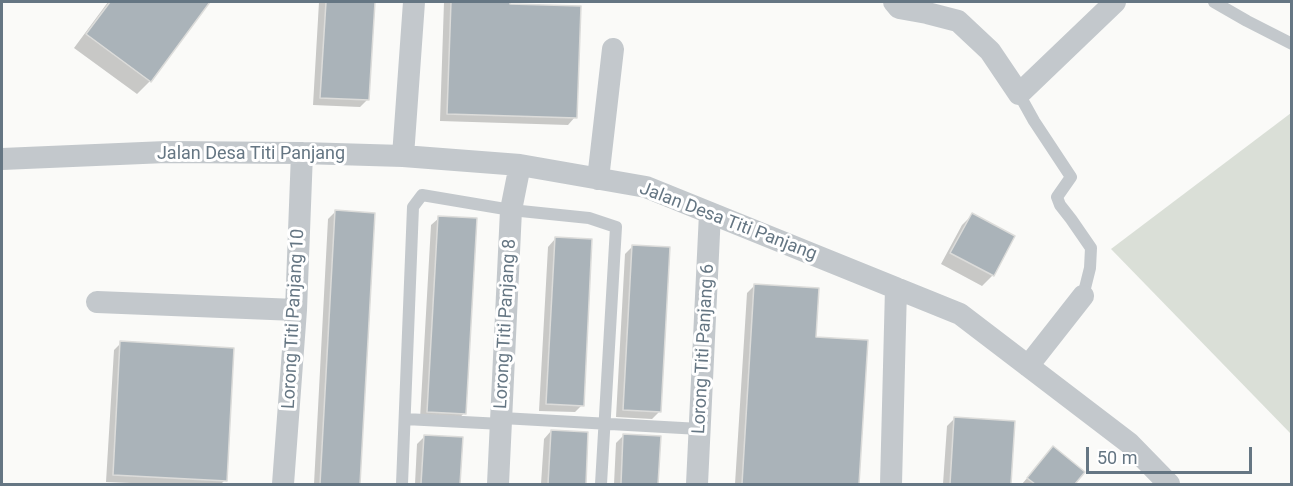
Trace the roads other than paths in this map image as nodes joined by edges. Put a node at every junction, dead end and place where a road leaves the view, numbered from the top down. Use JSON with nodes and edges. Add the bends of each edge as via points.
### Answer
{"nodes":[{"id":1,"x":414,"y":2,"type":"edge"},
{"id":2,"x":894,"y":2,"type":"edge"},
{"id":3,"x":1115,"y":2,"type":"edge"},
{"id":4,"x":1214,"y":2,"type":"edge"},
{"id":5,"x":1292,"y":44,"type":"edge"},
{"id":6,"x":613,"y":49,"type":"dead end"},
{"id":7,"x":1019,"y":94,"type":"junction"},
{"id":8,"x":303,"y":153,"type":"junction"},
{"id":9,"x":403,"y":156,"type":"junction"},
{"id":10,"x":2,"y":159,"type":"edge"},
{"id":11,"x":520,"y":165,"type":"junction"},
{"id":12,"x":598,"y":179,"type":"junction"},
{"id":13,"x":512,"y":210,"type":"junction"},
{"id":14,"x":710,"y":213,"type":"junction"},
{"id":15,"x":896,"y":288,"type":"junction"},
{"id":16,"x":1083,"y":296,"type":"joint"},
{"id":17,"x":98,"y":302,"type":"dead end"},
{"id":18,"x":296,"y":310,"type":"junction"},
{"id":19,"x":1028,"y":366,"type":"junction"},
{"id":20,"x":405,"y":419,"type":"junction"},
{"id":21,"x":502,"y":421,"type":"junction"},
{"id":22,"x":604,"y":423,"type":"junction"},
{"id":23,"x":700,"y":429,"type":"junction"},
{"id":24,"x":283,"y":484,"type":"edge"},
{"id":25,"x":402,"y":484,"type":"edge"},
{"id":26,"x":498,"y":484,"type":"edge"},
{"id":27,"x":601,"y":484,"type":"edge"},
{"id":28,"x":697,"y":484,"type":"edge"},
{"id":29,"x":891,"y":484,"type":"edge"},
{"id":30,"x":1169,"y":484,"type":"edge"}],
"edges":[{"from":1,"to":9,"type":"street"},
{"from":2,"to":7,"type":"street","via":[[899,8],[958,21],[990,51]]},
{"from":3,"to":7,"type":"street"},
{"from":4,"to":5,"type":"lane"},
{"from":6,"to":12,"type":"street"},
{"from":7,"to":16,"type":"lane","via":[[1071,177],[1057,197],[1091,248]]},
{"from":8,"to":9,"type":"street","name":"Jalan Desa Titi Panjang"},
{"from":8,"to":10,"type":"street","name":"Jalan Desa Titi Panjang","via":[[166,152]]},
{"from":8,"to":18,"type":"street","name":"Lorong Titi Panjang 10"},
{"from":9,"to":11,"type":"street","name":"Jalan Desa Titi Panjang"},
{"from":11,"to":12,"type":"street","name":"Jalan Desa Titi Panjang"},
{"from":11,"to":13,"type":"street","name":"Lorong Titi Panjang 8"},
{"from":12,"to":14,"type":"street","name":"Jalan Desa Titi Panjang","via":[[646,187]]},
{"from":13,"to":20,"type":"lane","via":[[422,195],[413,207]]},
{"from":13,"to":21,"type":"street","name":"Lorong Titi Panjang 8"},
{"from":13,"to":22,"type":"lane","via":[[590,218],[616,227]]},
{"from":14,"to":15,"type":"street","name":"Jalan Desa Titi Panjang"},
{"from":14,"to":23,"type":"street","name":"Lorong Titi Panjang 6"},
{"from":15,"to":19,"type":"street","name":"Jalan Desa Titi Panjang","via":[[960,314]]},
{"from":15,"to":29,"type":"street"},
{"from":16,"to":19,"type":"street"},
{"from":17,"to":18,"type":"street"},
{"from":18,"to":24,"type":"street","name":"Lorong Titi Panjang 10"},
{"from":19,"to":30,"type":"street","name":"Jalan Desa Titi Panjang","via":[[1129,443]]},
{"from":20,"to":21,"type":"lane"},
{"from":20,"to":25,"type":"lane"},
{"from":21,"to":22,"type":"lane"},
{"from":21,"to":26,"type":"street","name":"Lorong Titi Panjang 8"},
{"from":22,"to":23,"type":"lane"},
{"from":22,"to":27,"type":"lane"},
{"from":23,"to":28,"type":"street","name":"Lorong Titi Panjang 6"}]}
